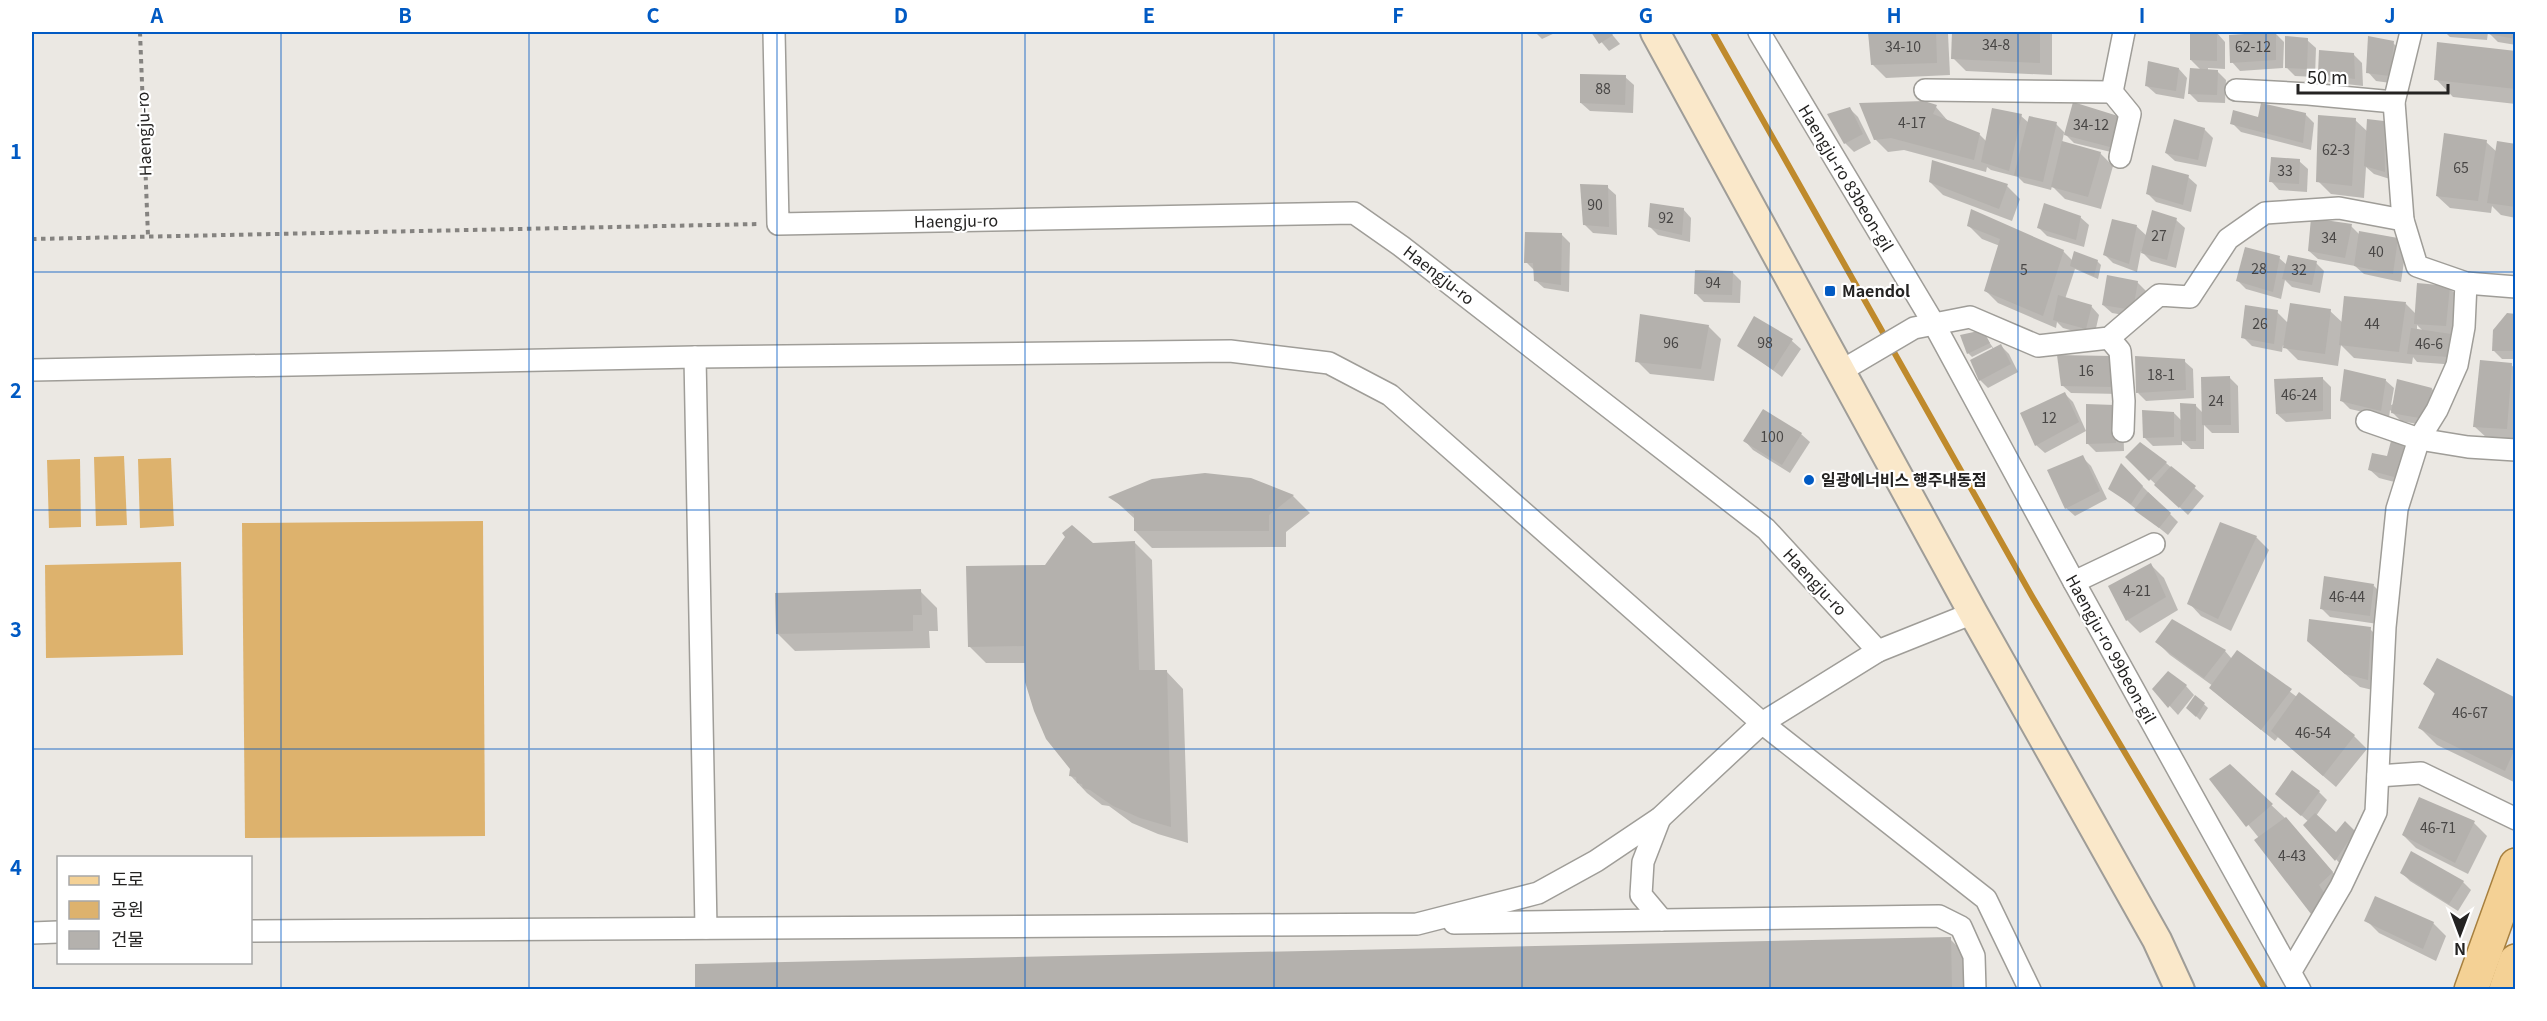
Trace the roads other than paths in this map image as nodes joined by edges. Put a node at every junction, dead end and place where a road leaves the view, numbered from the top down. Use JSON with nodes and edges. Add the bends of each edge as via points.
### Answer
{"nodes":[{"id":1,"x":774,"y":32,"type":"edge"},
{"id":2,"x":1655,"y":32,"type":"edge"},
{"id":3,"x":1759,"y":32,"type":"edge"},
{"id":4,"x":2124,"y":32,"type":"edge"},
{"id":5,"x":2411,"y":32,"type":"edge"},
{"id":6,"x":1925,"y":90,"type":"dead end"},
{"id":7,"x":2236,"y":90,"type":"dead end"},
{"id":8,"x":2112,"y":92,"type":"junction"},
{"id":9,"x":2394,"y":102,"type":"junction"},
{"id":10,"x":2120,"y":157,"type":"dead end"},
{"id":11,"x":2403,"y":220,"type":"junction"},
{"id":12,"x":2466,"y":283,"type":"junction"},
{"id":13,"x":2516,"y":287,"type":"edge"},
{"id":14,"x":1924,"y":326,"type":"junction"},
{"id":15,"x":2109,"y":338,"type":"junction"},
{"id":16,"x":695,"y":357,"type":"junction"},
{"id":17,"x":1851,"y":364,"type":"junction"},
{"id":18,"x":32,"y":370,"type":"edge"},
{"id":19,"x":2367,"y":422,"type":"dead end"},
{"id":20,"x":2123,"y":431,"type":"dead end"},
{"id":21,"x":2419,"y":439,"type":"junction"},
{"id":22,"x":2516,"y":450,"type":"edge"},
{"id":23,"x":2154,"y":544,"type":"dead end"},
{"id":24,"x":2074,"y":582,"type":"junction"},
{"id":25,"x":1973,"y":613,"type":"junction"},
{"id":26,"x":1878,"y":651,"type":"junction"},
{"id":27,"x":1762,"y":723,"type":"junction"},
{"id":28,"x":2378,"y":776,"type":"junction"},
{"id":29,"x":1660,"y":818,"type":"junction"},
{"id":30,"x":2516,"y":819,"type":"edge"},
{"id":31,"x":2516,"y":865,"type":"edge"},
{"id":32,"x":1662,"y":920,"type":"junction"},
{"id":33,"x":1417,"y":924,"type":"junction"},
{"id":34,"x":706,"y":928,"type":"junction"},
{"id":35,"x":252,"y":931,"type":"edge"},
{"id":36,"x":57,"y":932,"type":"edge"},
{"id":37,"x":32,"y":933,"type":"edge"},
{"id":38,"x":2516,"y":961,"type":"edge"},
{"id":39,"x":2291,"y":971,"type":"junction"},
{"id":40,"x":1975,"y":990,"type":"edge"},
{"id":41,"x":2030,"y":990,"type":"edge"},
{"id":42,"x":2180,"y":990,"type":"edge"},
{"id":43,"x":2301,"y":990,"type":"edge"},
{"id":44,"x":2471,"y":990,"type":"edge"},
{"id":45,"x":2506,"y":990,"type":"edge"}],
"edges":[{"from":1,"to":26,"type":"street","name":"Haengju-ro","via":[[778,224],[1354,213],[1766,529]]},
{"from":2,"to":17,"type":"main road"},
{"from":3,"to":14,"type":"street","name":"Haengju-ro 83beon-gil"},
{"from":4,"to":8,"type":"street"},
{"from":5,"to":9,"type":"street"},
{"from":6,"to":8,"type":"street"},
{"from":7,"to":9,"type":"street"},
{"from":8,"to":10,"type":"street","via":[[2130,114]]},
{"from":9,"to":11,"type":"street"},
{"from":11,"to":12,"type":"street","via":[[2417,266]]},
{"from":11,"to":15,"type":"street","via":[[2339,208],[2265,213],[2228,239],[2190,297],[2159,295]]},
{"from":12,"to":13,"type":"street"},
{"from":12,"to":21,"type":"street","via":[[2457,365]]},
{"from":14,"to":15,"type":"street","via":[[1970,317],[2038,346]]},
{"from":14,"to":17,"type":"street"},
{"from":14,"to":24,"type":"street","name":"Haengju-ro 99beon-gil"},
{"from":15,"to":20,"type":"street","via":[[2120,351]]},
{"from":16,"to":18,"type":"street"},
{"from":16,"to":27,"type":"street","via":[[1230,351],[1329,363],[1390,395]]},
{"from":16,"to":34,"type":"street"},
{"from":17,"to":25,"type":"main road"},
{"from":19,"to":21,"type":"street"},
{"from":21,"to":22,"type":"street"},
{"from":21,"to":28,"type":"street","via":[[2397,509],[2385,627]]},
{"from":23,"to":24,"type":"street"},
{"from":24,"to":39,"type":"street","name":"Haengju-ro 99beon-gil"},
{"from":25,"to":26,"type":"street"},
{"from":25,"to":42,"type":"main road","via":[[2157,940]]},
{"from":26,"to":27,"type":"street"},
{"from":27,"to":29,"type":"street"},
{"from":27,"to":41,"type":"street","via":[[1986,898]]},
{"from":28,"to":30,"type":"street","via":[[2421,772]]},
{"from":28,"to":39,"type":"street","via":[[2376,812],[2342,886]]},
{"from":29,"to":32,"type":"street","via":[[1643,862],[1641,895]]},
{"from":29,"to":33,"type":"street","via":[[1596,861],[1538,893]]},
{"from":31,"to":44,"type":"main road"},
{"from":32,"to":33,"type":"street"},
{"from":32,"to":40,"type":"street","via":[[1939,915],[1961,927],[1974,956]]},
{"from":33,"to":34,"type":"street"},
{"from":34,"to":35,"type":"street"},
{"from":36,"to":37,"type":"street"},
{"from":38,"to":45,"type":"main road"},
{"from":39,"to":43,"type":"street","name":"Haengju-ro 99beon-gil"}]}
